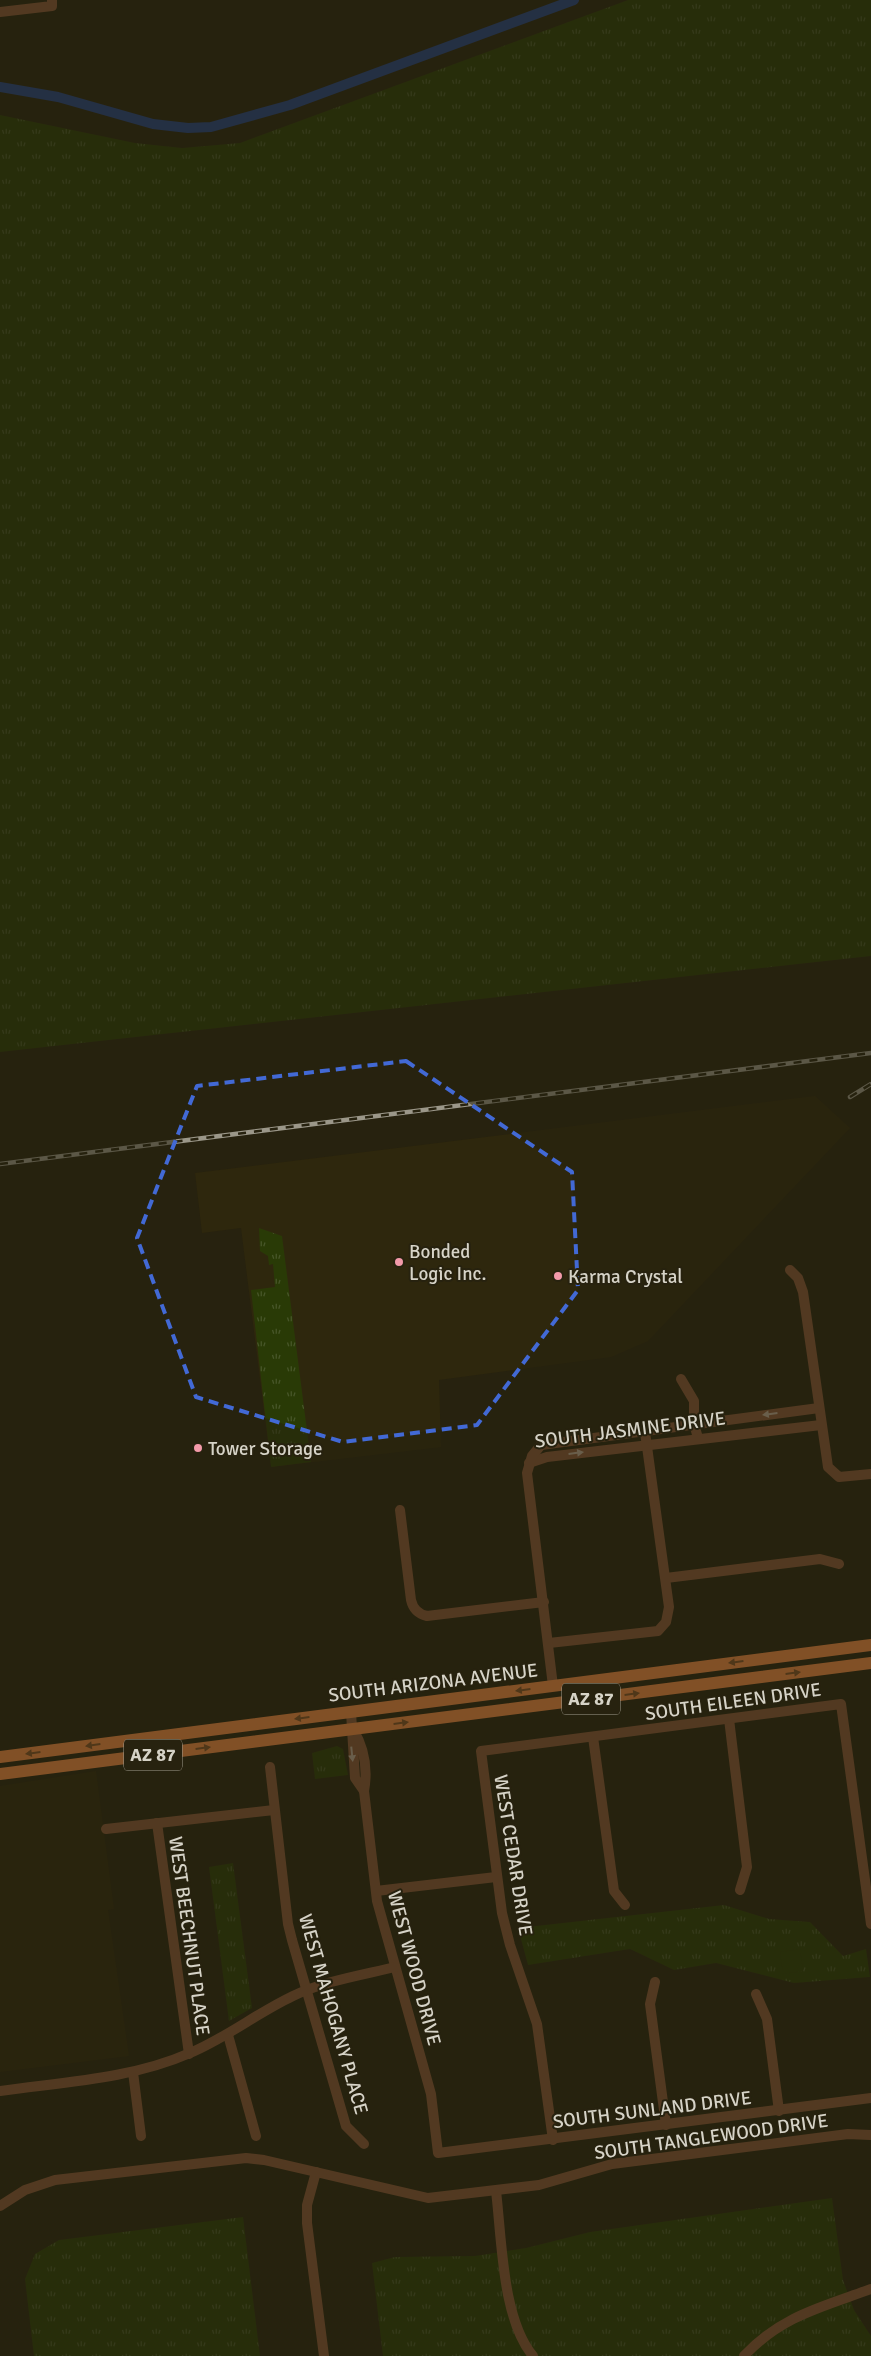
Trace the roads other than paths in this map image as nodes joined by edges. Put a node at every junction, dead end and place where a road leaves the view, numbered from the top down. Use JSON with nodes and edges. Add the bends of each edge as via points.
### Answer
{"nodes":[{"id":1,"x":52,"y":3,"type":"edge"},
{"id":2,"x":0,"y":12,"type":"edge"},
{"id":3,"x":790,"y":1270,"type":"dead end"},
{"id":4,"x":681,"y":1379,"type":"dead end"},
{"id":5,"x":819,"y":1408,"type":"junction"},
{"id":6,"x":694,"y":1424,"type":"junction"},
{"id":7,"x":821,"y":1425,"type":"junction"},
{"id":8,"x":645,"y":1432,"type":"junction"},
{"id":9,"x":698,"y":1438,"type":"junction"},
{"id":10,"x":647,"y":1444,"type":"junction"},
{"id":11,"x":529,"y":1463,"type":"junction"},
{"id":12,"x":871,"y":1474,"type":"edge"},
{"id":13,"x":400,"y":1510,"type":"dead end"},
{"id":14,"x":839,"y":1564,"type":"dead end"},
{"id":15,"x":666,"y":1578,"type":"junction"},
{"id":16,"x":544,"y":1602,"type":"junction"},
{"id":17,"x":549,"y":1643,"type":"junction"},
{"id":18,"x":871,"y":1644,"type":"edge"},
{"id":19,"x":871,"y":1663,"type":"edge"},
{"id":20,"x":554,"y":1686,"type":"junction"},
{"id":21,"x":351,"y":1712,"type":"junction"},
{"id":22,"x":729,"y":1719,"type":"junction"},
{"id":23,"x":353,"y":1730,"type":"junction"},
{"id":24,"x":594,"y":1737,"type":"junction"},
{"id":25,"x":66,"y":1749,"type":"junction"},
{"id":26,"x":481,"y":1751,"type":"joint"},
{"id":27,"x":0,"y":1757,"type":"edge"},
{"id":28,"x":68,"y":1766,"type":"junction"},
{"id":29,"x":270,"y":1767,"type":"dead end"},
{"id":30,"x":0,"y":1774,"type":"edge"},
{"id":31,"x":274,"y":1810,"type":"junction"},
{"id":32,"x":157,"y":1823,"type":"junction"},
{"id":33,"x":106,"y":1829,"type":"dead end"},
{"id":34,"x":496,"y":1877,"type":"junction"},
{"id":35,"x":740,"y":1890,"type":"dead end"},
{"id":36,"x":376,"y":1891,"type":"junction"},
{"id":37,"x":626,"y":1905,"type":"dead end"},
{"id":38,"x":871,"y":1924,"type":"edge"},
{"id":39,"x":395,"y":1966,"type":"junction"},
{"id":40,"x":655,"y":1982,"type":"dead end"},
{"id":41,"x":307,"y":1990,"type":"junction"},
{"id":42,"x":756,"y":1994,"type":"dead end"},
{"id":43,"x":228,"y":2035,"type":"junction"},
{"id":44,"x":189,"y":2054,"type":"junction"},
{"id":45,"x":133,"y":2072,"type":"junction"},
{"id":46,"x":0,"y":2091,"type":"edge"},
{"id":47,"x":871,"y":2098,"type":"edge"},
{"id":48,"x":779,"y":2111,"type":"junction"},
{"id":49,"x":666,"y":2126,"type":"junction"},
{"id":50,"x":871,"y":2135,"type":"edge"},
{"id":51,"x":141,"y":2136,"type":"dead end"},
{"id":52,"x":256,"y":2136,"type":"dead end"},
{"id":53,"x":552,"y":2140,"type":"junction"},
{"id":54,"x":364,"y":2144,"type":"dead end"},
{"id":55,"x":438,"y":2153,"type":"joint"},
{"id":56,"x":316,"y":2172,"type":"junction"},
{"id":57,"x":496,"y":2191,"type":"junction"},
{"id":58,"x":0,"y":2206,"type":"edge"},
{"id":59,"x":871,"y":2289,"type":"edge"},
{"id":60,"x":324,"y":2356,"type":"edge"},
{"id":61,"x":534,"y":2356,"type":"edge"},
{"id":62,"x":744,"y":2356,"type":"edge"}],
"edges":[{"from":1,"to":2,"type":"street"},
{"from":3,"to":5,"type":"street","via":[[798,1278],[803,1292]]},
{"from":4,"to":6,"type":"street","via":[[694,1400]]},
{"from":5,"to":6,"type":"street","name":"SOUTH JASMINE DRIVE","one_way":true},
{"from":5,"to":7,"type":"street"},
{"from":6,"to":8,"type":"street","name":"SOUTH JASMINE DRIVE"},
{"from":6,"to":9,"type":"street"},
{"from":7,"to":9,"type":"street","name":"SOUTH JASMINE DRIVE"},
{"from":7,"to":12,"type":"street","via":[[825,1457],[832,1473],[844,1478]]},
{"from":8,"to":10,"type":"street"},
{"from":8,"to":11,"type":"street","name":"SOUTH JASMINE DRIVE","via":[[541,1444]]},
{"from":9,"to":10,"type":"street","name":"SOUTH JASMINE DRIVE"},
{"from":11,"to":10,"type":"street","name":"SOUTH JASMINE DRIVE","one_way":true,"via":[[547,1457]]},
{"from":10,"to":15,"type":"street"},
{"from":11,"to":16,"type":"street","via":[[527,1473]]},
{"from":13,"to":16,"type":"street","via":[[411,1600],[416,1611],[428,1616]]},
{"from":14,"to":15,"type":"street","via":[[820,1559]]},
{"from":15,"to":17,"type":"street","via":[[668,1614],[666,1622],[658,1630]]},
{"from":16,"to":17,"type":"street"},
{"from":17,"to":20,"type":"street"},
{"from":18,"to":20,"type":"main road","name":"SOUTH ARIZONA AVENUE","number":"AZ 87","one_way":true},
{"from":23,"to":19,"type":"main road","name":"SOUTH ARIZONA AVENUE","number":"AZ 87","one_way":true},
{"from":20,"to":21,"type":"main road","name":"SOUTH ARIZONA AVENUE","number":"AZ 87","one_way":true},
{"from":21,"to":23,"type":"street","name":"WEST WOOD DRIVE"},
{"from":21,"to":25,"type":"main road","name":"SOUTH ARIZONA AVENUE","number":"AZ 87","one_way":true},
{"from":22,"to":24,"type":"street","name":"SOUTH EILEEN DRIVE"},
{"from":22,"to":35,"type":"street","via":[[747,1867]]},
{"from":22,"to":38,"type":"street","name":"SOUTH EILEEN DRIVE","via":[[841,1704]]},
{"from":28,"to":23,"type":"main road","name":"SOUTH ARIZONA AVENUE","number":"AZ 87","one_way":true},
{"from":23,"to":36,"type":"street","name":"WEST WOOD DRIVE","via":[[351,1746],[355,1778],[364,1792]]},
{"from":24,"to":26,"type":"street","name":"SOUTH EILEEN DRIVE"},
{"from":24,"to":37,"type":"street","via":[[614,1891]]},
{"from":25,"to":27,"type":"main road","name":"SOUTH ARIZONA AVENUE","number":"AZ 87","one_way":true},
{"from":25,"to":28,"type":"main road"},
{"from":26,"to":34,"type":"street","name":"WEST CEDAR DRIVE"},
{"from":28,"to":30,"type":"main road","name":"SOUTH ARIZONA AVENUE","number":"AZ 87"},
{"from":29,"to":31,"type":"street","name":"WEST MAHOGANY PLACE"},
{"from":31,"to":32,"type":"street"},
{"from":31,"to":41,"type":"street","name":"WEST MAHOGANY PLACE","via":[[288,1924]]},
{"from":32,"to":33,"type":"street"},
{"from":32,"to":44,"type":"street","name":"WEST BEECHNUT PLACE"},
{"from":34,"to":36,"type":"street"},
{"from":34,"to":53,"type":"street","name":"WEST CEDAR DRIVE","via":[[506,1932],[537,2024]]},
{"from":36,"to":39,"type":"street","name":"WEST WOOD DRIVE"},
{"from":39,"to":41,"type":"street"},
{"from":39,"to":55,"type":"street","name":"WEST WOOD DRIVE","via":[[431,2094]]},
{"from":40,"to":49,"type":"street","via":[[650,2004]]},
{"from":41,"to":43,"type":"street"},
{"from":41,"to":54,"type":"street","name":"WEST MAHOGANY PLACE","via":[[346,2126]]},
{"from":42,"to":48,"type":"street","via":[[767,2019]]},
{"from":43,"to":44,"type":"street"},
{"from":43,"to":52,"type":"street","name":"WEST BEECHNUT PLACE"},
{"from":44,"to":45,"type":"street"},
{"from":45,"to":46,"type":"street"},
{"from":45,"to":51,"type":"street"},
{"from":47,"to":48,"type":"street","name":"SOUTH SUNLAND DRIVE"},
{"from":48,"to":49,"type":"street","name":"SOUTH SUNLAND DRIVE"},
{"from":49,"to":53,"type":"street","name":"SOUTH SUNLAND DRIVE"},
{"from":50,"to":57,"type":"street","name":"SOUTH TANGLEWOOD DRIVE","via":[[848,2134],[612,2164],[539,2185]]},
{"from":53,"to":55,"type":"street","name":"SOUTH SUNLAND DRIVE"},
{"from":56,"to":57,"type":"street","name":"SOUTH TANGLEWOOD DRIVE","via":[[428,2198]]},
{"from":56,"to":58,"type":"street","name":"SOUTH TANGLEWOOD DRIVE","via":[[246,2158],[55,2180],[25,2190]]},
{"from":56,"to":60,"type":"street","via":[[307,2205],[307,2223]]},
{"from":57,"to":61,"type":"street","via":[[510,2307],[523,2344]]},
{"from":59,"to":62,"type":"street","via":[[786,2321],[761,2338]]}]}
